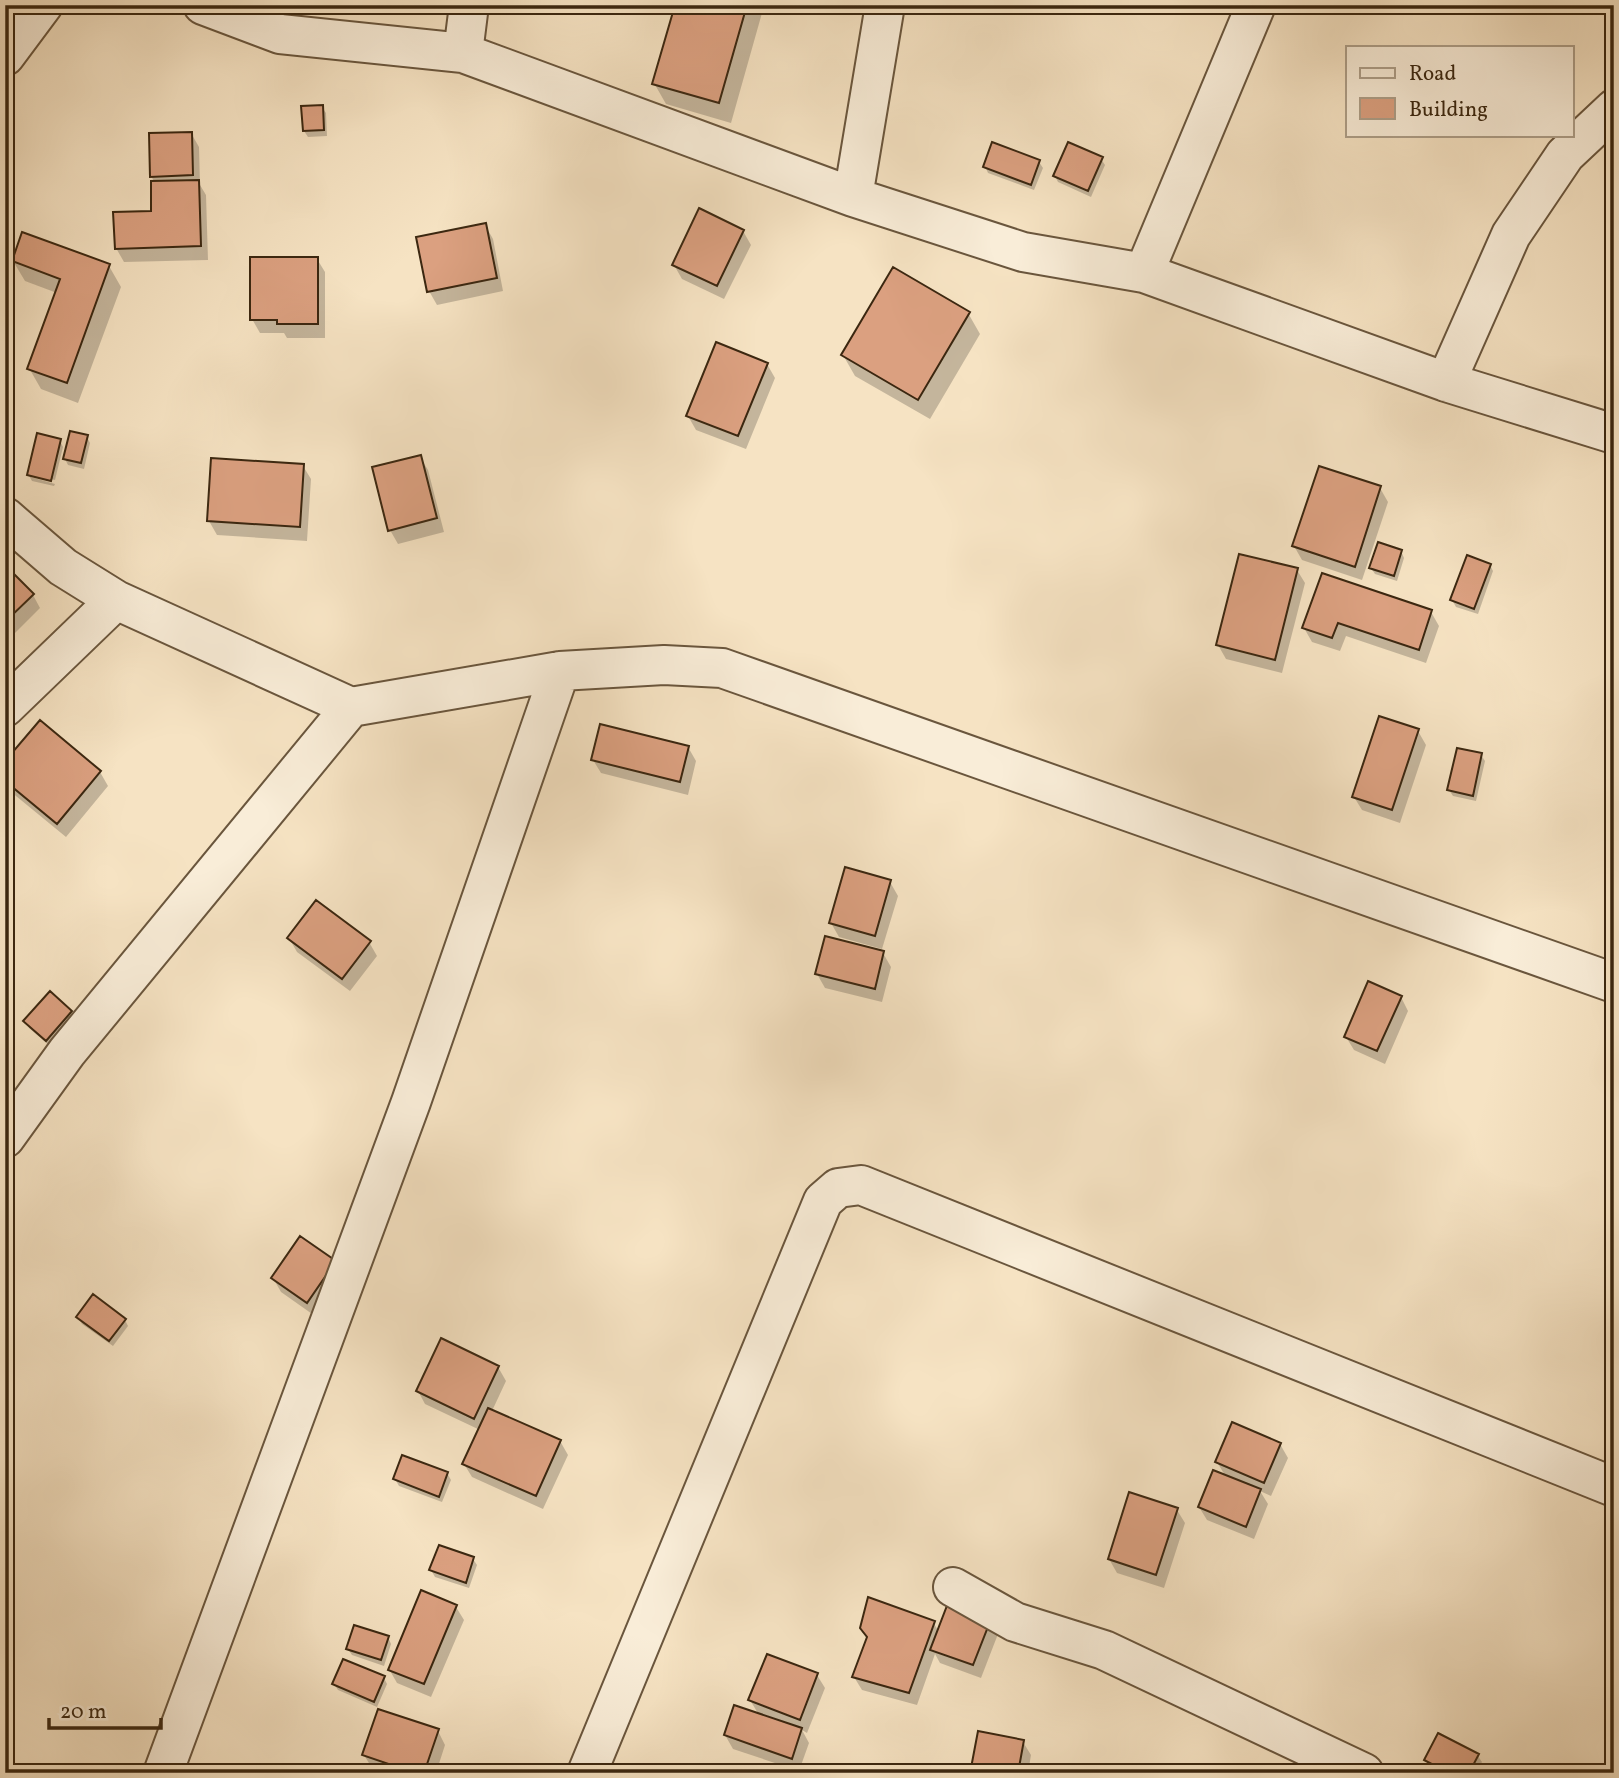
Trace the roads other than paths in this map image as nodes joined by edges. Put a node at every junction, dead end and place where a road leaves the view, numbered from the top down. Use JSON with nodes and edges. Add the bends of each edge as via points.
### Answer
{"nodes":[{"id":1,"x":43,"y":5,"type":"edge"},
{"id":2,"x":203,"y":5,"type":"edge"},
{"id":3,"x":469,"y":5,"type":"edge"},
{"id":4,"x":885,"y":5,"type":"edge"},
{"id":5,"x":1256,"y":5,"type":"edge"},
{"id":6,"x":463,"y":53,"type":"junction"},
{"id":7,"x":5,"y":56,"type":"edge"},
{"id":8,"x":1614,"y":109,"type":"edge"},
{"id":9,"x":853,"y":197,"type":"junction"},
{"id":10,"x":1144,"y":273,"type":"junction"},
{"id":11,"x":1446,"y":382,"type":"junction"},
{"id":12,"x":1614,"y":434,"type":"edge"},
{"id":13,"x":5,"y":517,"type":"edge"},
{"id":14,"x":117,"y":600,"type":"junction"},
{"id":15,"x":560,"y":671,"type":"junction"},
{"id":16,"x":5,"y":707,"type":"edge"},
{"id":17,"x":351,"y":707,"type":"junction"},
{"id":18,"x":1614,"y":983,"type":"edge"},
{"id":19,"x":5,"y":1138,"type":"edge"},
{"id":20,"x":1614,"y":1487,"type":"edge"},
{"id":21,"x":953,"y":1587,"type":"dead end"},
{"id":22,"x":163,"y":1773,"type":"edge"},
{"id":23,"x":587,"y":1773,"type":"edge"},
{"id":24,"x":1364,"y":1773,"type":"edge"}],
"edges":[{"from":1,"to":7,"type":"street"},
{"from":2,"to":6,"type":"street","via":[[280,34]]},
{"from":3,"to":6,"type":"street"},
{"from":4,"to":9,"type":"street"},
{"from":5,"to":10,"type":"street"},
{"from":6,"to":9,"type":"street"},
{"from":8,"to":11,"type":"street","via":[[1565,155],[1511,235]]},
{"from":9,"to":10,"type":"street","via":[[1023,252]]},
{"from":10,"to":11,"type":"street"},
{"from":11,"to":12,"type":"street"},
{"from":13,"to":14,"type":"street","via":[[63,567]]},
{"from":14,"to":16,"type":"street"},
{"from":14,"to":17,"type":"street"},
{"from":15,"to":17,"type":"street"},
{"from":15,"to":18,"type":"street","via":[[664,665],[722,668]]},
{"from":15,"to":22,"type":"street","via":[[411,1102]]},
{"from":17,"to":19,"type":"street","via":[[66,1052]]},
{"from":20,"to":23,"type":"street","via":[[861,1185],[838,1188],[823,1201]]},
{"from":21,"to":24,"type":"street","via":[[1015,1622],[1104,1650]]}]}
